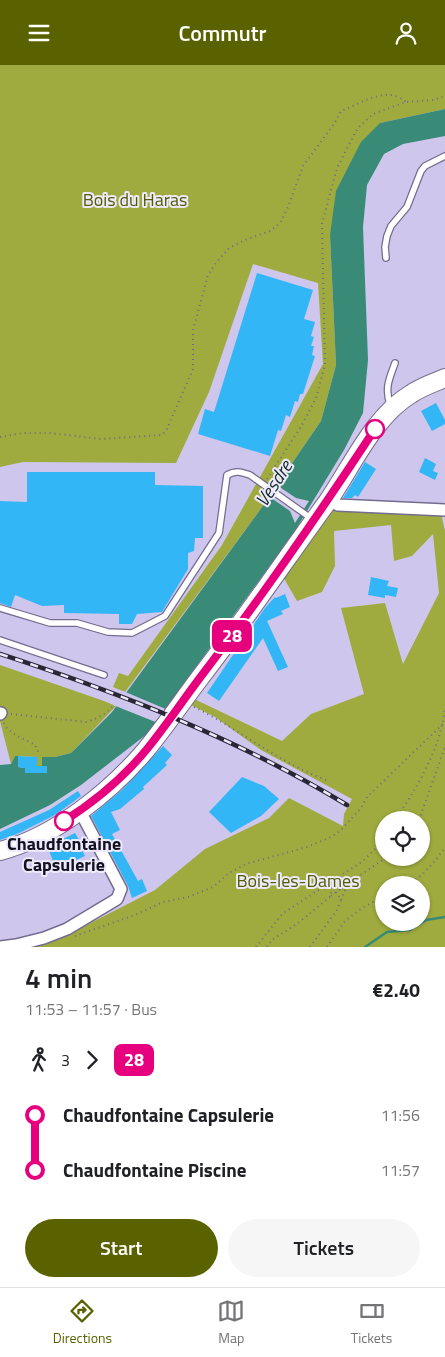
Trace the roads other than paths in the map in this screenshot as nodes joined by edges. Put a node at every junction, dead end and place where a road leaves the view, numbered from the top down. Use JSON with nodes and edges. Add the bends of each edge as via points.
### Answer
{"nodes":[{"id":1,"x":445,"y":155,"type":"edge"},
{"id":2,"x":386,"y":258,"type":"dead end"},
{"id":3,"x":395,"y":363,"type":"dead end"},
{"id":4,"x":445,"y":378,"type":"edge"},
{"id":5,"x":391,"y":409,"type":"junction"},
{"id":6,"x":328,"y":500,"type":"junction"},
{"id":7,"x":445,"y":509,"type":"edge"},
{"id":8,"x":308,"y":516,"type":"junction"},
{"id":9,"x":0,"y":608,"type":"edge"},
{"id":10,"x":0,"y":640,"type":"edge"},
{"id":11,"x":104,"y":675,"type":"dead end"},
{"id":12,"x":80,"y":811,"type":"junction"},
{"id":13,"x":0,"y":851,"type":"edge"},
{"id":14,"x":0,"y":947,"type":"edge"}],
"edges":[{"from":1,"to":2,"type":"lane","via":[[421,171],[407,207],[391,226],[385,247]]},
{"from":3,"to":5,"type":"lane","via":[[387,385]]},
{"from":4,"to":5,"type":"main road","via":[[415,391]]},
{"from":5,"to":6,"type":"main road"},
{"from":6,"to":7,"type":"street","via":[[338,505]]},
{"from":6,"to":8,"type":"main road"},
{"from":8,"to":9,"type":"lane","via":[[240,471],[227,475],[219,533],[165,616],[132,633],[108,632],[77,623],[50,623]]},
{"from":8,"to":12,"type":"main road","via":[[230,639],[135,762]]},
{"from":10,"to":11,"type":"lane"},
{"from":12,"to":13,"type":"main road","via":[[48,831]]},
{"from":12,"to":14,"type":"street","via":[[121,889],[117,899],[67,929],[44,938]]}]}
